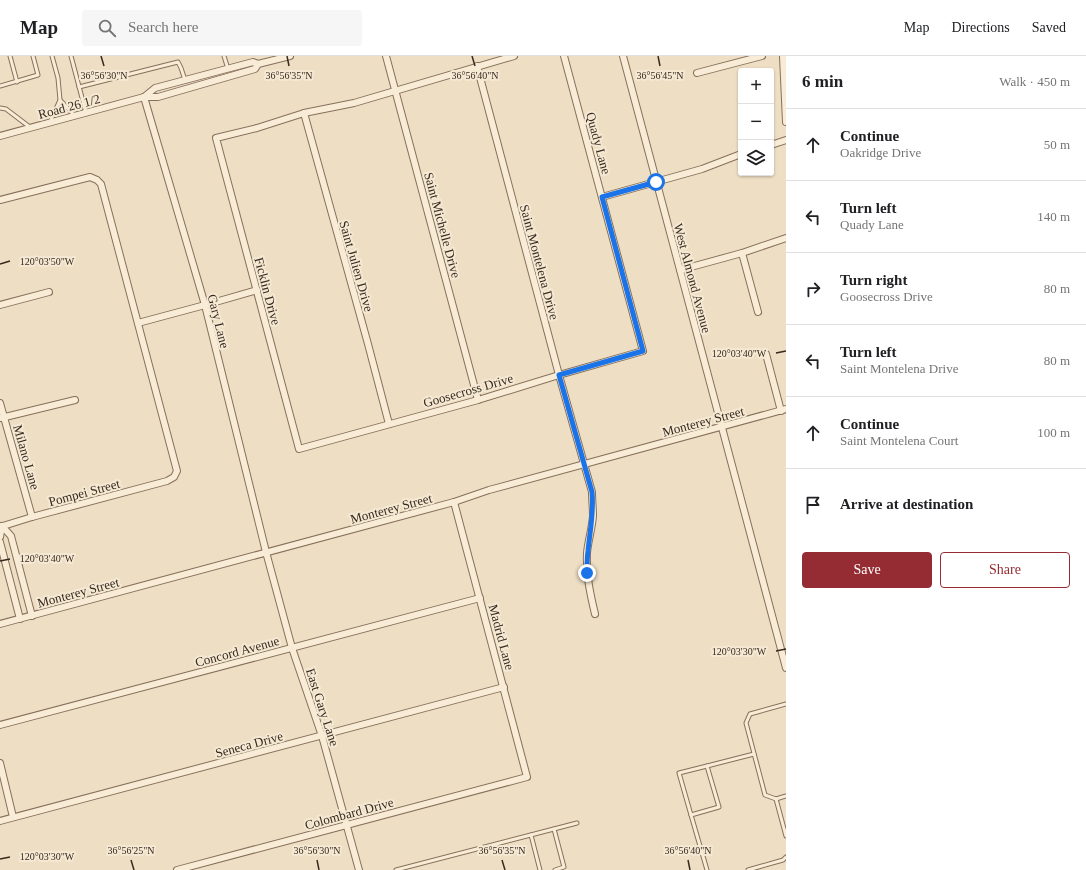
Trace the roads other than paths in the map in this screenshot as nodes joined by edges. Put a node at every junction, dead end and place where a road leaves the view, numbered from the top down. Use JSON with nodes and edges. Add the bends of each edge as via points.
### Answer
{"nodes":[{"id":1,"x":10,"y":56,"type":"edge"},
{"id":2,"x":33,"y":56,"type":"edge"},
{"id":3,"x":52,"y":56,"type":"edge"},
{"id":4,"x":71,"y":56,"type":"edge"},
{"id":5,"x":224,"y":56,"type":"edge"},
{"id":6,"x":290,"y":56,"type":"edge"},
{"id":7,"x":386,"y":56,"type":"edge"},
{"id":8,"x":514,"y":56,"type":"edge"},
{"id":9,"x":564,"y":56,"type":"edge"},
{"id":10,"x":623,"y":56,"type":"edge"},
{"id":11,"x":762,"y":56,"type":"edge"},
{"id":12,"x":783,"y":56,"type":"edge"},
{"id":13,"x":258,"y":64,"type":"junction"},
{"id":14,"x":477,"y":66,"type":"junction"},
{"id":15,"x":228,"y":69,"type":"junction"},
{"id":16,"x":697,"y":73,"type":"dead end"},
{"id":17,"x":185,"y":80,"type":"junction"},
{"id":18,"x":17,"y":82,"type":"junction"},
{"id":19,"x":0,"y":86,"type":"edge"},
{"id":20,"x":79,"y":87,"type":"junction"},
{"id":21,"x":395,"y":91,"type":"junction"},
{"id":22,"x":144,"y":97,"type":"junction"},
{"id":23,"x":60,"y":100,"type":"junction"},
{"id":24,"x":0,"y":108,"type":"edge"},
{"id":25,"x":86,"y":113,"type":"junction"},
{"id":26,"x":304,"y":113,"type":"junction"},
{"id":27,"x":75,"y":116,"type":"junction"},
{"id":28,"x":50,"y":122,"type":"junction"},
{"id":29,"x":786,"y":122,"type":"edge"},
{"id":30,"x":31,"y":128,"type":"junction"},
{"id":31,"x":0,"y":136,"type":"edge"},
{"id":32,"x":786,"y":140,"type":"edge"},
{"id":33,"x":774,"y":144,"type":"edge"},
{"id":34,"x":738,"y":155,"type":"edge"},
{"id":35,"x":656,"y":182,"type":"junction"},
{"id":36,"x":602,"y":197,"type":"junction"},
{"id":37,"x":0,"y":200,"type":"edge"},
{"id":38,"x":786,"y":238,"type":"edge"},
{"id":39,"x":742,"y":254,"type":"junction"},
{"id":40,"x":680,"y":270,"type":"junction"},
{"id":41,"x":257,"y":290,"type":"junction"},
{"id":42,"x":49,"y":292,"type":"dead end"},
{"id":43,"x":0,"y":306,"type":"edge"},
{"id":44,"x":205,"y":306,"type":"junction"},
{"id":45,"x":758,"y":312,"type":"dead end"},
{"id":46,"x":138,"y":323,"type":"junction"},
{"id":47,"x":643,"y":351,"type":"joint"},
{"id":48,"x":766,"y":354,"type":"dead end"},
{"id":49,"x":559,"y":375,"type":"junction"},
{"id":50,"x":75,"y":400,"type":"dead end"},
{"id":51,"x":478,"y":400,"type":"junction"},
{"id":52,"x":0,"y":403,"type":"edge"},
{"id":53,"x":783,"y":410,"type":"edge"},
{"id":54,"x":2,"y":418,"type":"edge"},
{"id":55,"x":389,"y":424,"type":"junction"},
{"id":56,"x":722,"y":427,"type":"junction"},
{"id":57,"x":300,"y":449,"type":"joint"},
{"id":58,"x":584,"y":464,"type":"junction"},
{"id":59,"x":454,"y":502,"type":"junction"},
{"id":60,"x":32,"y":517,"type":"junction"},
{"id":61,"x":1,"y":526,"type":"edge"},
{"id":62,"x":0,"y":537,"type":"edge"},
{"id":63,"x":0,"y":542,"type":"edge"},
{"id":64,"x":266,"y":552,"type":"junction"},
{"id":65,"x":480,"y":598,"type":"junction"},
{"id":66,"x":595,"y":614,"type":"dead end"},
{"id":67,"x":32,"y":616,"type":"junction"},
{"id":68,"x":20,"y":619,"type":"junction"},
{"id":69,"x":0,"y":624,"type":"edge"},
{"id":70,"x":292,"y":648,"type":"junction"},
{"id":71,"x":786,"y":668,"type":"edge"},
{"id":72,"x":504,"y":687,"type":"junction"},
{"id":73,"x":786,"y":704,"type":"edge"},
{"id":74,"x":0,"y":725,"type":"edge"},
{"id":75,"x":322,"y":736,"type":"junction"},
{"id":76,"x":754,"y":754,"type":"junction"},
{"id":77,"x":0,"y":763,"type":"edge"},
{"id":78,"x":707,"y":766,"type":"junction"},
{"id":79,"x":527,"y":777,"type":"joint"},
{"id":80,"x":786,"y":796,"type":"edge"},
{"id":81,"x":776,"y":799,"type":"junction"},
{"id":82,"x":690,"y":814,"type":"junction"},
{"id":83,"x":13,"y":817,"type":"junction"},
{"id":84,"x":0,"y":821,"type":"edge"},
{"id":85,"x":577,"y":823,"type":"dead end"},
{"id":86,"x":346,"y":825,"type":"junction"},
{"id":87,"x":554,"y":829,"type":"junction"},
{"id":88,"x":531,"y":835,"type":"junction"},
{"id":89,"x":786,"y":836,"type":"edge"},
{"id":90,"x":786,"y":857,"type":"edge"},
{"id":91,"x":412,"y":868,"type":"edge"},
{"id":92,"x":177,"y":870,"type":"edge"},
{"id":93,"x":359,"y":870,"type":"edge"},
{"id":94,"x":396,"y":870,"type":"edge"},
{"id":95,"x":540,"y":870,"type":"edge"},
{"id":96,"x":555,"y":870,"type":"edge"},
{"id":97,"x":707,"y":870,"type":"edge"},
{"id":98,"x":748,"y":870,"type":"edge"}],
"edges":[{"from":1,"to":18,"type":"lane"},
{"from":2,"to":18,"type":"lane","via":[[38,75]]},
{"from":3,"to":23,"type":"lane"},
{"from":4,"to":20,"type":"lane"},
{"from":5,"to":15,"type":"lane"},
{"from":6,"to":13,"type":"street","name":"Road 26 1/2"},
{"from":7,"to":21,"type":"street","name":"Saint Michelle Drive"},
{"from":8,"to":14,"type":"street"},
{"from":9,"to":36,"type":"street","name":"Quady Lane"},
{"from":10,"to":35,"type":"street","name":"West Almond Avenue"},
{"from":11,"to":16,"type":"street"},
{"from":12,"to":29,"type":"street"},
{"from":13,"to":15,"type":"street","name":"Road 26 1/2","via":[[253,62]]},
{"from":13,"to":22,"type":"street","name":"Road 26 1/2","via":[[255,69],[158,97]]},
{"from":14,"to":21,"type":"street"},
{"from":14,"to":49,"type":"street","name":"Saint Montelena Drive"},
{"from":15,"to":17,"type":"street","name":"Road 26 1/2"},
{"from":17,"to":20,"type":"lane","via":[[178,62]]},
{"from":17,"to":22,"type":"street","name":"Road 26 1/2","via":[[155,88]]},
{"from":18,"to":19,"type":"lane"},
{"from":20,"to":25,"type":"lane"},
{"from":21,"to":26,"type":"street","via":[[354,103]]},
{"from":21,"to":51,"type":"street","name":"Saint Michelle Drive"},
{"from":22,"to":25,"type":"street","name":"Road 26 1/2"},
{"from":22,"to":44,"type":"street","name":"Gary Lane"},
{"from":23,"to":27,"type":"lane"},
{"from":23,"to":28,"type":"lane"},
{"from":24,"to":30,"type":"lane","via":[[6,109]]},
{"from":25,"to":27,"type":"street","name":"Road 26 1/2"},
{"from":26,"to":41,"type":"street","name":"Ficklin Drive","via":[[216,138]]},
{"from":26,"to":55,"type":"street","name":"Saint Julien Drive"},
{"from":27,"to":28,"type":"street","name":"Road 26 1/2"},
{"from":28,"to":30,"type":"street","name":"Road 26 1/2"},
{"from":30,"to":31,"type":"street","name":"Road 26 1/2"},
{"from":32,"to":33,"type":"street"},
{"from":34,"to":35,"type":"street"},
{"from":35,"to":36,"type":"street"},
{"from":35,"to":40,"type":"street","name":"West Almond Avenue"},
{"from":36,"to":47,"type":"street","name":"Quady Lane"},
{"from":37,"to":46,"type":"street","via":[[90,177],[97,180],[101,184]]},
{"from":38,"to":39,"type":"street"},
{"from":39,"to":40,"type":"street"},
{"from":39,"to":45,"type":"street"},
{"from":40,"to":56,"type":"street","name":"West Almond Avenue"},
{"from":41,"to":44,"type":"street"},
{"from":41,"to":57,"type":"street","name":"Ficklin Drive"},
{"from":42,"to":43,"type":"street"},
{"from":44,"to":46,"type":"street"},
{"from":44,"to":64,"type":"street","name":"Gary Lane"},
{"from":46,"to":60,"type":"street","name":"Pompei Street","via":[[177,471],[174,477]]},
{"from":47,"to":49,"type":"street","name":"Goosecross Drive"},
{"from":48,"to":53,"type":"street"},
{"from":49,"to":51,"type":"street","name":"Goosecross Drive"},
{"from":49,"to":58,"type":"street","name":"Saint Montelena Drive"},
{"from":50,"to":54,"type":"street"},
{"from":51,"to":55,"type":"street","name":"Goosecross Drive"},
{"from":52,"to":54,"type":"street","name":"Milano Lane"},
{"from":53,"to":56,"type":"street","name":"Monterey Street"},
{"from":54,"to":60,"type":"street","name":"Milano Lane"},
{"from":55,"to":57,"type":"street","name":"Goosecross Drive"},
{"from":56,"to":58,"type":"street","name":"Monterey Street"},
{"from":56,"to":71,"type":"street","name":"West Almond Avenue"},
{"from":58,"to":59,"type":"street","name":"Monterey Street"},
{"from":58,"to":66,"type":"street","name":"Saint Montelena Drive","via":[[593,505],[587,573]]},
{"from":59,"to":64,"type":"street","name":"Monterey Street"},
{"from":59,"to":65,"type":"street","name":"Madrid Lane"},
{"from":60,"to":61,"type":"street","name":"Pompei Street"},
{"from":61,"to":62,"type":"street"},
{"from":61,"to":67,"type":"street","via":[[11,536]]},
{"from":63,"to":68,"type":"street"},
{"from":64,"to":67,"type":"street","name":"Monterey Street"},
{"from":64,"to":70,"type":"street","name":"East Gary Lane"},
{"from":65,"to":70,"type":"street","name":"Concord Avenue"},
{"from":65,"to":72,"type":"street","name":"Madrid Lane"},
{"from":67,"to":68,"type":"street","name":"Monterey Street"},
{"from":68,"to":69,"type":"street","name":"Monterey Street"},
{"from":70,"to":74,"type":"street","name":"Concord Avenue"},
{"from":70,"to":75,"type":"street","name":"East Gary Lane"},
{"from":72,"to":75,"type":"street","name":"Seneca Drive"},
{"from":72,"to":79,"type":"street","name":"Madrid Lane"},
{"from":73,"to":76,"type":"lane","via":[[750,714],[746,723]]},
{"from":75,"to":83,"type":"street","name":"Seneca Drive"},
{"from":75,"to":86,"type":"street","name":"East Gary Lane"},
{"from":76,"to":78,"type":"lane"},
{"from":76,"to":81,"type":"lane","via":[[765,794]]},
{"from":77,"to":83,"type":"street"},
{"from":78,"to":82,"type":"lane","via":[[679,773]]},
{"from":78,"to":82,"type":"lane","via":[[719,807]]},
{"from":79,"to":86,"type":"street","name":"Colombard Drive"},
{"from":80,"to":81,"type":"lane"},
{"from":81,"to":89,"type":"lane"},
{"from":82,"to":97,"type":"lane"},
{"from":83,"to":84,"type":"street","name":"Seneca Drive"},
{"from":85,"to":87,"type":"lane"},
{"from":86,"to":92,"type":"street","name":"Colombard Drive"},
{"from":86,"to":93,"type":"street","name":"East Gary Lane"},
{"from":87,"to":88,"type":"lane"},
{"from":87,"to":96,"type":"lane","via":[[564,867]]},
{"from":88,"to":91,"type":"lane"},
{"from":88,"to":95,"type":"lane"},
{"from":90,"to":98,"type":"lane"},
{"from":91,"to":94,"type":"lane"}]}
